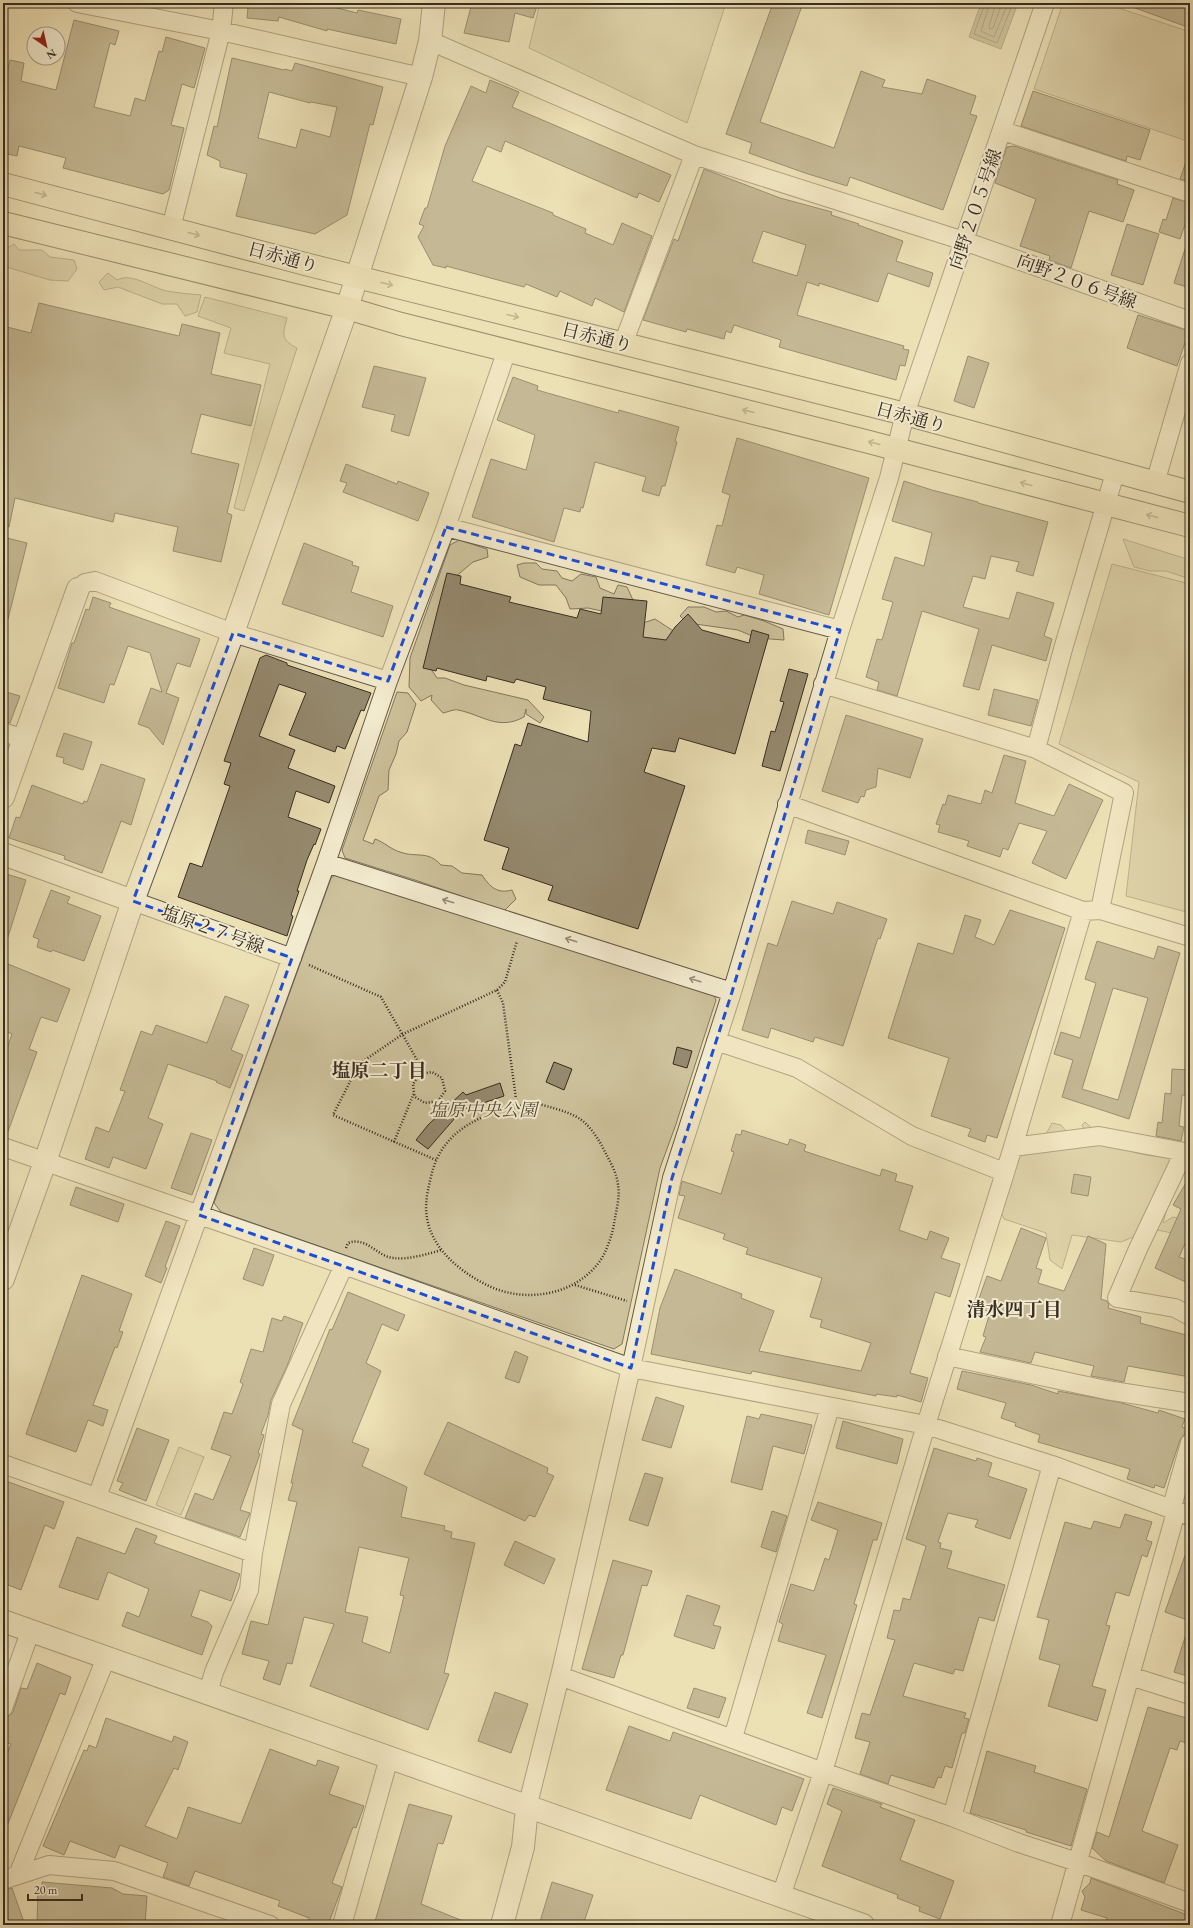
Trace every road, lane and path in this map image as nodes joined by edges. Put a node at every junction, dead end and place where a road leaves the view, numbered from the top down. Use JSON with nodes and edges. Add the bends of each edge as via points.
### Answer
{"nodes":[{"id":1,"x":78,"y":3,"type":"edge"},
{"id":2,"x":224,"y":3,"type":"edge"},
{"id":3,"x":434,"y":3,"type":"edge"},
{"id":4,"x":1045,"y":3,"type":"edge"},
{"id":5,"x":221,"y":32,"type":"junction"},
{"id":6,"x":430,"y":41,"type":"junction"},
{"id":7,"x":422,"y":78,"type":"junction"},
{"id":8,"x":1003,"y":131,"type":"junction"},
{"id":9,"x":694,"y":155,"type":"junction"},
{"id":10,"x":3,"y":184,"type":"edge"},
{"id":11,"x":1190,"y":193,"type":"edge"},
{"id":12,"x":3,"y":223,"type":"edge"},
{"id":13,"x":171,"y":228,"type":"junction"},
{"id":14,"x":964,"y":241,"type":"junction"},
{"id":15,"x":356,"y":276,"type":"junction"},
{"id":16,"x":347,"y":308,"type":"junction"},
{"id":17,"x":1190,"y":321,"type":"edge"},
{"id":18,"x":623,"y":344,"type":"junction"},
{"id":19,"x":507,"y":350,"type":"junction"},
{"id":20,"x":1190,"y":363,"type":"edge"},
{"id":21,"x":905,"y":414,"type":"junction"},
{"id":22,"x":897,"y":449,"type":"junction"},
{"id":23,"x":1115,"y":473,"type":"junction"},
{"id":24,"x":1154,"y":483,"type":"junction"},
{"id":25,"x":1190,"y":492,"type":"edge"},
{"id":26,"x":1107,"y":505,"type":"junction"},
{"id":27,"x":446,"y":526,"type":"junction"},
{"id":28,"x":1190,"y":526,"type":"edge"},
{"id":29,"x":78,"y":589,"type":"joint"},
{"id":30,"x":840,"y":630,"type":"junction"},
{"id":31,"x":233,"y":633,"type":"junction"},
{"id":32,"x":388,"y":681,"type":"junction"},
{"id":33,"x":823,"y":684,"type":"junction"},
{"id":34,"x":3,"y":732,"type":"edge"},
{"id":35,"x":24,"y":739,"type":"junction"},
{"id":36,"x":1036,"y":749,"type":"junction"},
{"id":37,"x":3,"y":797,"type":"edge"},
{"id":38,"x":787,"y":804,"type":"junction"},
{"id":39,"x":3,"y":854,"type":"edge"},
{"id":40,"x":326,"y":863,"type":"junction"},
{"id":41,"x":133,"y":901,"type":"junction"},
{"id":42,"x":1091,"y":910,"type":"junction"},
{"id":43,"x":525,"y":925,"type":"junction"},
{"id":44,"x":1190,"y":937,"type":"edge"},
{"id":45,"x":292,"y":958,"type":"junction"},
{"id":46,"x":497,"y":990,"type":"junction"},
{"id":47,"x":732,"y":992,"type":"junction"},
{"id":48,"x":403,"y":1034,"type":"junction"},
{"id":49,"x":716,"y":1041,"type":"junction"},
{"id":50,"x":424,"y":1072,"type":"junction"},
{"id":51,"x":414,"y":1093,"type":"junction"},
{"id":52,"x":517,"y":1106,"type":"junction"},
{"id":53,"x":394,"y":1142,"type":"junction"},
{"id":54,"x":3,"y":1147,"type":"edge"},
{"id":55,"x":1012,"y":1147,"type":"junction"},
{"id":56,"x":1187,"y":1153,"type":"edge"},
{"id":57,"x":436,"y":1160,"type":"junction"},
{"id":58,"x":45,"y":1162,"type":"junction"},
{"id":59,"x":1004,"y":1172,"type":"junction"},
{"id":60,"x":199,"y":1215,"type":"junction"},
{"id":61,"x":441,"y":1250,"type":"junction"},
{"id":62,"x":342,"y":1264,"type":"junction"},
{"id":63,"x":3,"y":1279,"type":"edge"},
{"id":64,"x":574,"y":1285,"type":"junction"},
{"id":65,"x":644,"y":1306,"type":"junction"},
{"id":66,"x":1190,"y":1316,"type":"edge"},
{"id":67,"x":947,"y":1356,"type":"junction"},
{"id":68,"x":631,"y":1368,"type":"junction"},
{"id":69,"x":1190,"y":1403,"type":"edge"},
{"id":70,"x":830,"y":1407,"type":"junction"},
{"id":71,"x":926,"y":1425,"type":"junction"},
{"id":72,"x":1190,"y":1444,"type":"edge"},
{"id":73,"x":3,"y":1464,"type":"edge"},
{"id":74,"x":1052,"y":1465,"type":"junction"},
{"id":75,"x":97,"y":1497,"type":"junction"},
{"id":76,"x":1179,"y":1513,"type":"edge"},
{"id":77,"x":253,"y":1553,"type":"junction"},
{"id":78,"x":3,"y":1621,"type":"edge"},
{"id":79,"x":30,"y":1632,"type":"junction"},
{"id":80,"x":106,"y":1658,"type":"junction"},
{"id":81,"x":560,"y":1676,"type":"junction"},
{"id":82,"x":1130,"y":1676,"type":"junction"},
{"id":83,"x":208,"y":1693,"type":"junction"},
{"id":84,"x":1190,"y":1695,"type":"edge"},
{"id":85,"x":3,"y":1708,"type":"edge"},
{"id":86,"x":733,"y":1738,"type":"junction"},
{"id":87,"x":389,"y":1758,"type":"junction"},
{"id":88,"x":824,"y":1772,"type":"junction"},
{"id":89,"x":527,"y":1808,"type":"junction"},
{"id":90,"x":952,"y":1817,"type":"junction"},
{"id":91,"x":1077,"y":1862,"type":"junction"},
{"id":92,"x":11,"y":1877,"type":"edge"},
{"id":93,"x":781,"y":1896,"type":"junction"},
{"id":94,"x":1190,"y":1903,"type":"edge"},
{"id":95,"x":270,"y":1925,"type":"edge"},
{"id":96,"x":342,"y":1925,"type":"edge"},
{"id":97,"x":502,"y":1925,"type":"edge"},
{"id":98,"x":863,"y":1925,"type":"edge"},
{"id":99,"x":1060,"y":1925,"type":"edge"}],
"edges":[{"from":1,"to":5,"type":"street"},
{"from":2,"to":5,"type":"street"},
{"from":3,"to":6,"type":"street"},
{"from":4,"to":8,"type":"street","name":"向野２０５号線"},
{"from":5,"to":7,"type":"street"},
{"from":5,"to":13,"type":"street"},
{"from":6,"to":7,"type":"street"},
{"from":6,"to":9,"type":"street","name":"向野２０６号線"},
{"from":7,"to":15,"type":"street"},
{"from":8,"to":11,"type":"street"},
{"from":8,"to":14,"type":"street","name":"向野２０５号線"},
{"from":9,"to":14,"type":"street","name":"向野２０６号線"},
{"from":9,"to":18,"type":"street"},
{"from":10,"to":13,"type":"highway","name":"日赤通り","one_way":true},
{"from":12,"to":16,"type":"highway","name":"日赤通り"},
{"from":13,"to":15,"type":"highway","name":"日赤通り","one_way":true},
{"from":14,"to":17,"type":"street","name":"向野２０６号線"},
{"from":14,"to":21,"type":"street","name":"向野２０５号線"},
{"from":15,"to":16,"type":"street"},
{"from":15,"to":18,"type":"highway","name":"日赤通り","one_way":true},
{"from":16,"to":19,"type":"highway","name":"日赤通り"},
{"from":16,"to":31,"type":"street"},
{"from":18,"to":21,"type":"highway","name":"日赤通り"},
{"from":22,"to":19,"type":"highway","name":"日赤通り","one_way":true},
{"from":19,"to":27,"type":"street"},
{"from":20,"to":24,"type":"street"},
{"from":21,"to":22,"type":"street","name":"向野２０５号線"},
{"from":21,"to":23,"type":"highway","name":"日赤通り"},
{"from":26,"to":22,"type":"highway","name":"日赤通り","one_way":true},
{"from":22,"to":30,"type":"street","name":"向野２０５号線"},
{"from":23,"to":24,"type":"highway","name":"日赤通り"},
{"from":23,"to":26,"type":"street"},
{"from":24,"to":25,"type":"highway","name":"日赤通り"},
{"from":28,"to":26,"type":"highway","name":"日赤通り","one_way":true},
{"from":26,"to":36,"type":"street","via":[[1063,648]]},
{"from":27,"to":30,"type":"street"},
{"from":27,"to":32,"type":"street"},
{"from":29,"to":31,"type":"street","via":[[85,583],[95,581]]},
{"from":29,"to":35,"type":"street"},
{"from":30,"to":33,"type":"street","name":"向野２０５号線"},
{"from":31,"to":32,"type":"street"},
{"from":31,"to":41,"type":"street"},
{"from":32,"to":40,"type":"street"},
{"from":33,"to":36,"type":"street"},
{"from":33,"to":38,"type":"street","name":"向野２０５号線"},
{"from":34,"to":35,"type":"street"},
{"from":35,"to":37,"type":"street"},
{"from":36,"to":42,"type":"street","via":[[1124,793]]},
{"from":38,"to":42,"type":"street"},
{"from":38,"to":47,"type":"street","name":"向野２０５号線"},
{"from":39,"to":41,"type":"street"},
{"from":43,"to":40,"type":"street","one_way":true},
{"from":40,"to":45,"type":"street"},
{"from":41,"to":45,"type":"street","name":"塩原２７号線"},
{"from":41,"to":58,"type":"street"},
{"from":42,"to":44,"type":"street"},
{"from":42,"to":55,"type":"street"},
{"from":43,"to":46,"type":"path","via":[[514,945],[505,982]]},
{"from":47,"to":43,"type":"street","one_way":true},
{"from":45,"to":48,"type":"path","via":[[380,997]]},
{"from":45,"to":60,"type":"street"},
{"from":46,"to":48,"type":"path"},
{"from":46,"to":52,"type":"path","via":[[503,1003]]},
{"from":47,"to":49,"type":"street","name":"向野２０５号線"},
{"from":48,"to":50,"type":"path"},
{"from":48,"to":53,"type":"path","via":[[359,1064],[333,1115]]},
{"from":49,"to":59,"type":"street","via":[[797,1068],[912,1136]]},
{"from":49,"to":65,"type":"street","name":"向野２０５号線","via":[[672,1178]]},
{"from":50,"to":51,"type":"path","via":[[413,1084]]},
{"from":50,"to":51,"type":"path","via":[[432,1072],[442,1078],[444,1090],[438,1101],[426,1103]]},
{"from":51,"to":53,"type":"path"},
{"from":52,"to":57,"type":"path","via":[[482,1117],[463,1128],[446,1144]]},
{"from":52,"to":64,"type":"path","via":[[536,1103],[563,1111],[584,1122],[600,1142],[618,1185],[612,1236],[601,1258]]},
{"from":53,"to":57,"type":"path"},
{"from":54,"to":58,"type":"street"},
{"from":55,"to":56,"type":"street","via":[[1099,1136]]},
{"from":55,"to":59,"type":"street"},
{"from":56,"to":66,"type":"street","via":[[1138,1249],[1117,1298],[1175,1308]]},
{"from":57,"to":61,"type":"path","via":[[426,1199],[426,1218],[431,1235]]},
{"from":58,"to":60,"type":"street"},
{"from":58,"to":63,"type":"street"},
{"from":59,"to":67,"type":"street"},
{"from":60,"to":62,"type":"street"},
{"from":60,"to":75,"type":"street"},
{"from":61,"to":62,"type":"path","via":[[394,1258],[380,1254],[369,1244],[354,1241],[348,1243]]},
{"from":61,"to":64,"type":"path","via":[[464,1272],[499,1291],[521,1296],[545,1295]]},
{"from":62,"to":68,"type":"street"},
{"from":62,"to":77,"type":"street","via":[[281,1404]]},
{"from":64,"to":65,"type":"path"},
{"from":65,"to":68,"type":"street","name":"向野２０５号線"},
{"from":67,"to":69,"type":"street","via":[[1106,1390]]},
{"from":67,"to":71,"type":"street"},
{"from":68,"to":70,"type":"street"},
{"from":68,"to":81,"type":"street","name":"向野２０５号線"},
{"from":70,"to":71,"type":"street"},
{"from":70,"to":86,"type":"street"},
{"from":71,"to":74,"type":"street"},
{"from":71,"to":88,"type":"street"},
{"from":72,"to":76,"type":"street"},
{"from":73,"to":75,"type":"street"},
{"from":74,"to":76,"type":"street"},
{"from":74,"to":90,"type":"street"},
{"from":75,"to":77,"type":"street"},
{"from":76,"to":82,"type":"street"},
{"from":77,"to":83,"type":"street","via":[[248,1590],[214,1672]]},
{"from":78,"to":79,"type":"street"},
{"from":79,"to":80,"type":"street"},
{"from":79,"to":85,"type":"street"},
{"from":80,"to":83,"type":"street"},
{"from":80,"to":92,"type":"street"},
{"from":81,"to":86,"type":"street"},
{"from":81,"to":89,"type":"street","name":"向野２０５号線"},
{"from":82,"to":84,"type":"street"},
{"from":82,"to":91,"type":"street"},
{"from":83,"to":87,"type":"street"},
{"from":86,"to":88,"type":"street"},
{"from":87,"to":89,"type":"street"},
{"from":87,"to":96,"type":"street"},
{"from":88,"to":90,"type":"street"},
{"from":88,"to":93,"type":"street"},
{"from":89,"to":93,"type":"street"},
{"from":89,"to":97,"type":"street","via":[[523,1847]]},
{"from":90,"to":91,"type":"street"},
{"from":91,"to":94,"type":"street"},
{"from":91,"to":99,"type":"street"},
{"from":92,"to":95,"type":"street","via":[[49,1865],[114,1870]]},
{"from":93,"to":98,"type":"street"}]}
